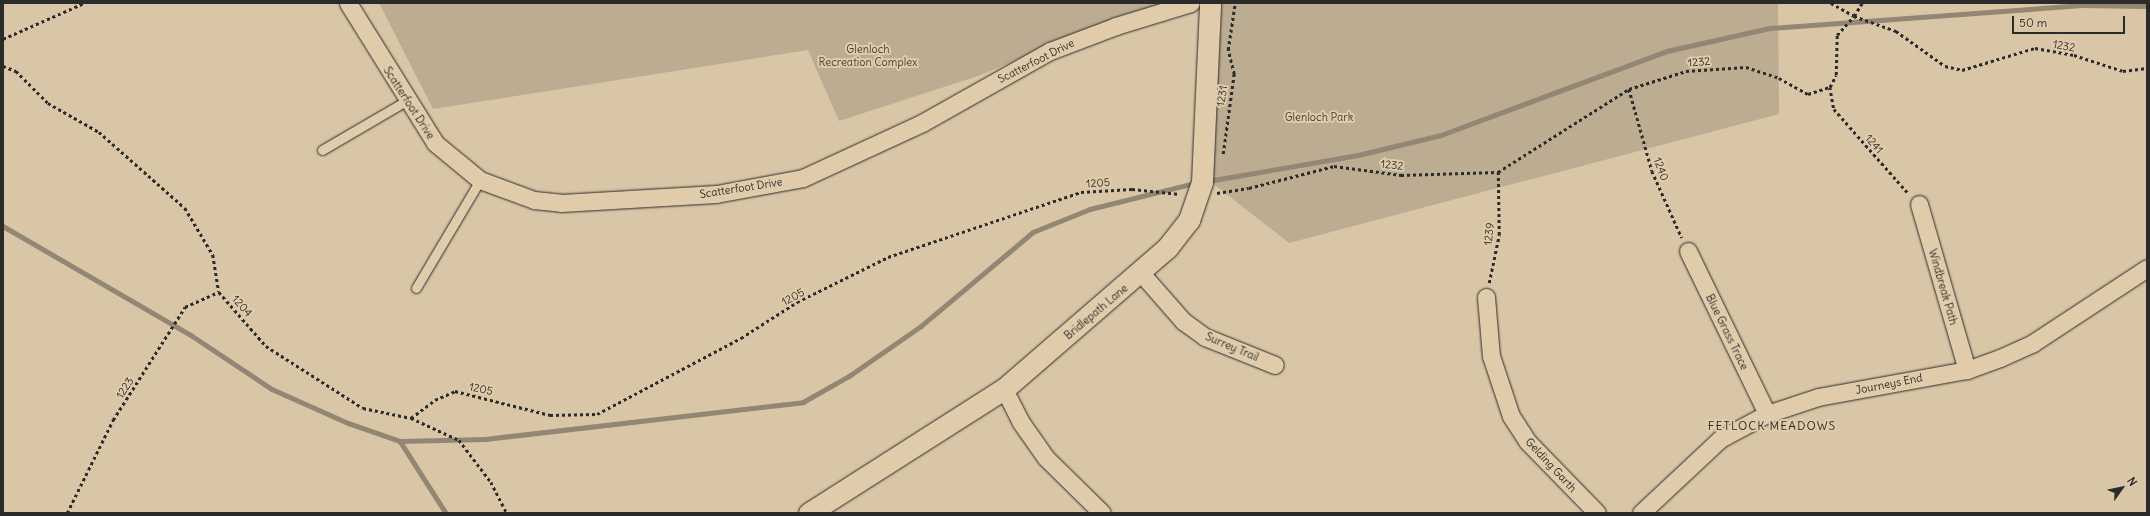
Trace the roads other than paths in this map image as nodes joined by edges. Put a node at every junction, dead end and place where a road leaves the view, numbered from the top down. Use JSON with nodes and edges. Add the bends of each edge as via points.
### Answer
{"nodes":[{"id":1,"x":348,"y":3,"type":"edge"},
{"id":2,"x":1191,"y":3,"type":"edge"},
{"id":3,"x":1210,"y":3,"type":"edge"},
{"id":4,"x":406,"y":101,"type":"junction"},
{"id":5,"x":322,"y":150,"type":"dead end"},
{"id":6,"x":480,"y":180,"type":"junction"},
{"id":7,"x":1919,"y":204,"type":"road end"},
{"id":8,"x":1688,"y":251,"type":"road end"},
{"id":9,"x":2147,"y":268,"type":"edge"},
{"id":10,"x":1141,"y":273,"type":"junction"},
{"id":11,"x":416,"y":288,"type":"dead end"},
{"id":12,"x":1486,"y":297,"type":"road end"},
{"id":13,"x":1276,"y":365,"type":"dead end"},
{"id":14,"x":1967,"y":370,"type":"junction"},
{"id":15,"x":1004,"y":389,"type":"junction"},
{"id":16,"x":1767,"y":414,"type":"junction"},
{"id":17,"x":809,"y":513,"type":"edge"},
{"id":18,"x":1102,"y":513,"type":"edge"},
{"id":19,"x":1597,"y":513,"type":"edge"},
{"id":20,"x":1641,"y":513,"type":"edge"}],
"edges":[{"from":1,"to":4,"type":"street","name":"Scatterfoot Drive"},
{"from":2,"to":6,"type":"street","name":"Scatterfoot Drive","via":[[1116,26],[1050,51],[922,123],[803,178],[716,194],[561,204],[534,200]]},
{"from":3,"to":10,"type":"street","name":"Bridlepath Lane","via":[[1208,185],[1189,220],[1168,248]]},
{"from":4,"to":5,"type":"lane"},
{"from":4,"to":6,"type":"street","name":"Scatterfoot Drive","via":[[436,143]]},
{"from":6,"to":11,"type":"lane"},
{"from":7,"to":14,"type":"street","name":"Windbreak Path"},
{"from":8,"to":16,"type":"street","name":"Blue Grass Trace"},
{"from":9,"to":14,"type":"street","name":"Journeys End","via":[[2033,342]]},
{"from":10,"to":13,"type":"street","name":"Surrey Trail","via":[[1183,321],[1205,337]]},
{"from":10,"to":15,"type":"street","name":"Bridlepath Lane"},
{"from":12,"to":19,"type":"street","name":"Gelding Garth","via":[[1491,356],[1511,416],[1527,442]]},
{"from":14,"to":16,"type":"street","name":"Journeys End","via":[[1818,398]]},
{"from":15,"to":17,"type":"street","name":"Bridlepath Lane"},
{"from":15,"to":18,"type":"street","via":[[1020,421],[1046,458]]},
{"from":16,"to":20,"type":"street","name":"Journeys End","via":[[1720,439]]}]}
